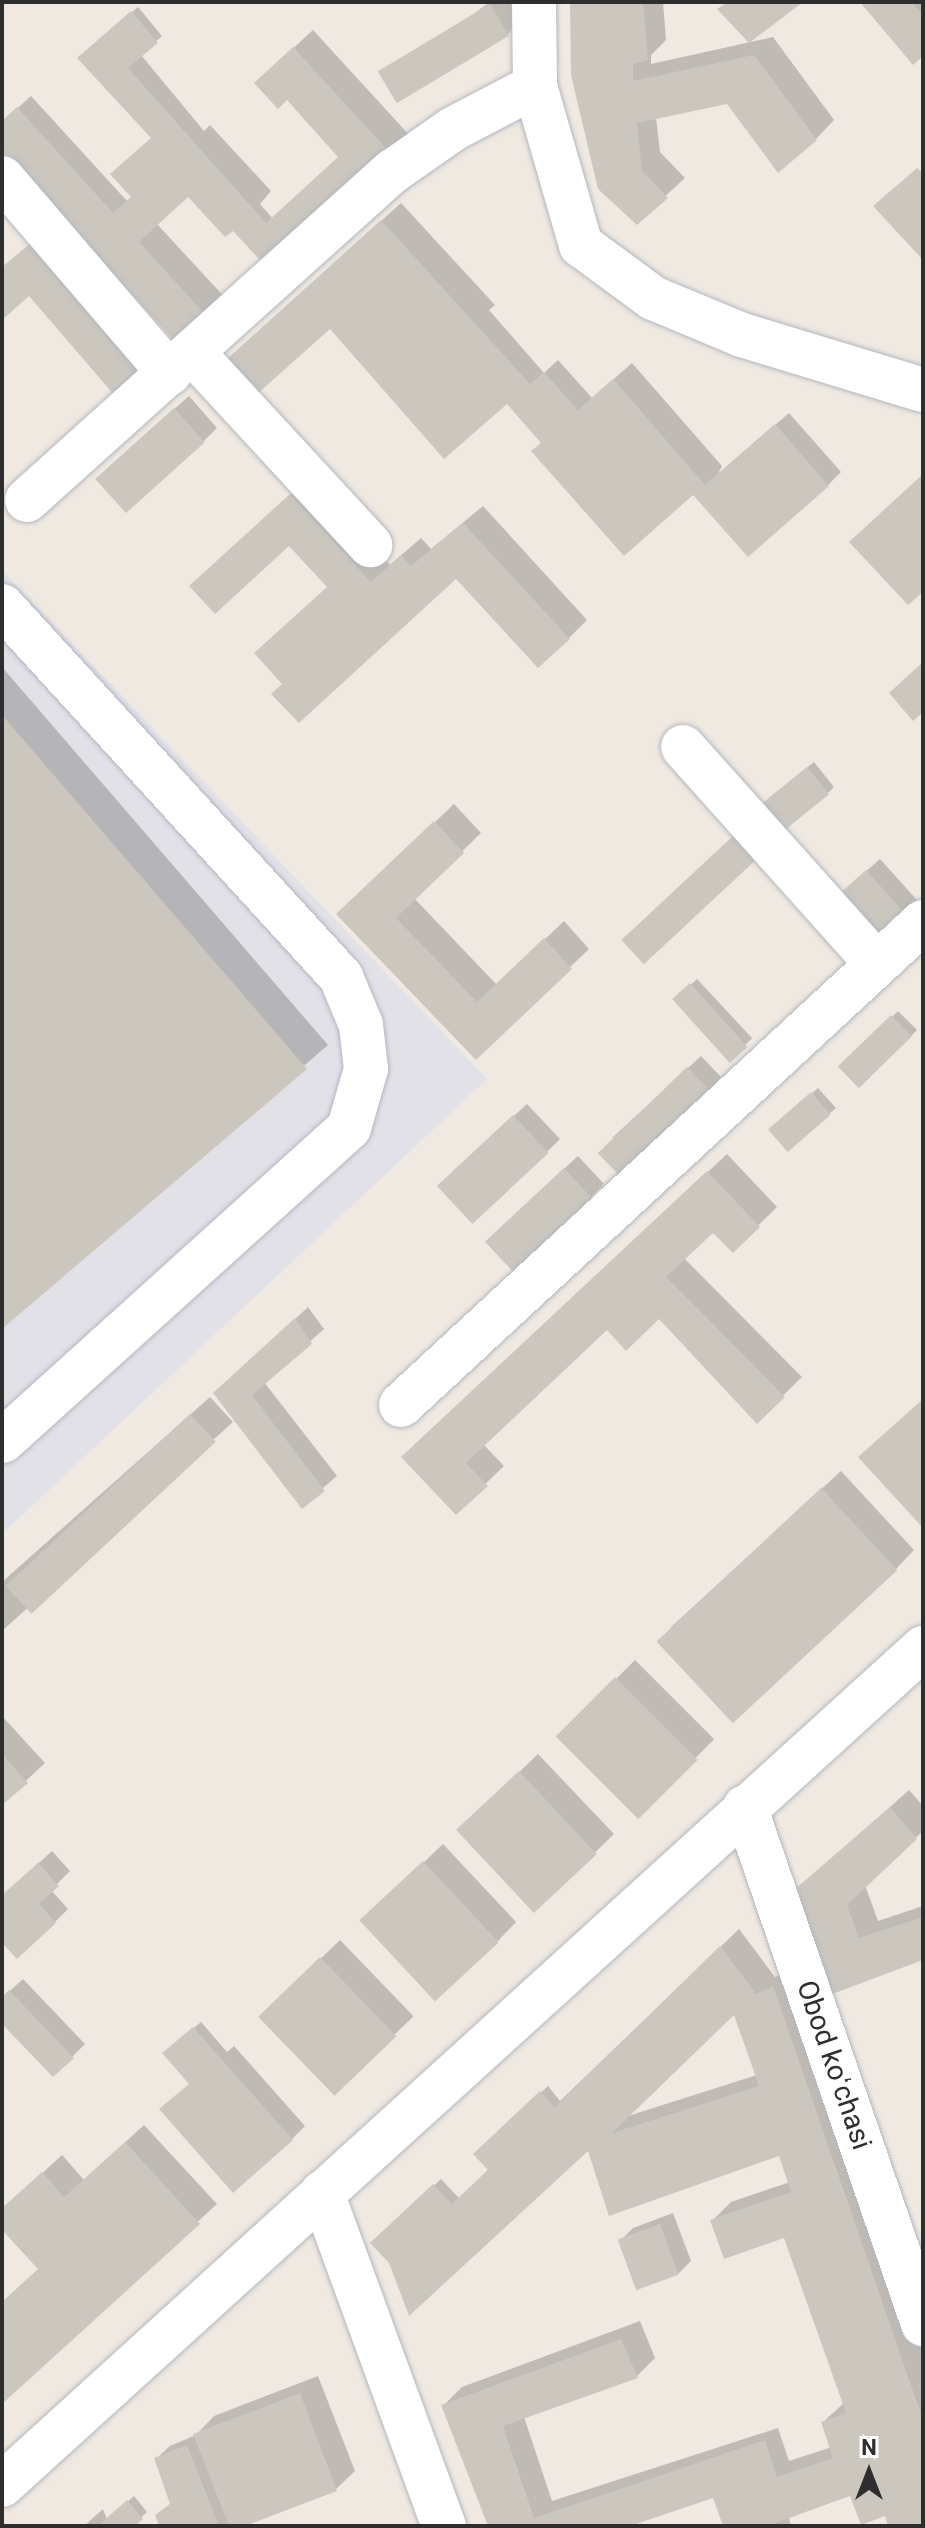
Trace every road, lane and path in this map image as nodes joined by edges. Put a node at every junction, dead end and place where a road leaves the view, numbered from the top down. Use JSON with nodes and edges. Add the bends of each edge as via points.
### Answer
{"nodes":[{"id":1,"x":534,"y":2,"type":"edge"},
{"id":2,"x":535,"y":86,"type":"junction"},
{"id":3,"x":2,"y":178,"type":"edge"},
{"id":4,"x":180,"y":363,"type":"junction"},
{"id":5,"x":923,"y":390,"type":"edge"},
{"id":6,"x":27,"y":500,"type":"dead end"},
{"id":7,"x":370,"y":545,"type":"dead end"},
{"id":8,"x":2,"y":606,"type":"edge"},
{"id":9,"x":683,"y":747,"type":"dead end"},
{"id":10,"x":923,"y":922,"type":"edge"},
{"id":11,"x":877,"y":964,"type":"junction"},
{"id":12,"x":401,"y":1405,"type":"dead end"},
{"id":13,"x":2,"y":1441,"type":"edge"},
{"id":14,"x":923,"y":1648,"type":"edge"},
{"id":15,"x":745,"y":1807,"type":"junction"},
{"id":16,"x":322,"y":2193,"type":"junction"},
{"id":17,"x":923,"y":2324,"type":"edge"},
{"id":18,"x":2,"y":2485,"type":"edge"},
{"id":19,"x":444,"y":2526,"type":"edge"}],
"edges":[{"from":1,"to":2,"type":"street"},
{"from":2,"to":4,"type":"street","via":[[453,129],[393,171]]},
{"from":2,"to":5,"type":"street","via":[[581,245],[668,304],[742,335]]},
{"from":3,"to":4,"type":"street"},
{"from":4,"to":6,"type":"street"},
{"from":4,"to":7,"type":"street"},
{"from":8,"to":13,"type":"street","via":[[341,977],[361,1025],[366,1069],[349,1128]]},
{"from":9,"to":11,"type":"street"},
{"from":10,"to":11,"type":"street"},
{"from":11,"to":12,"type":"street"},
{"from":14,"to":15,"type":"street"},
{"from":15,"to":16,"type":"street"},
{"from":15,"to":17,"type":"street","name":"Obod koʻchasi"},
{"from":16,"to":18,"type":"street"},
{"from":16,"to":19,"type":"street"}]}
